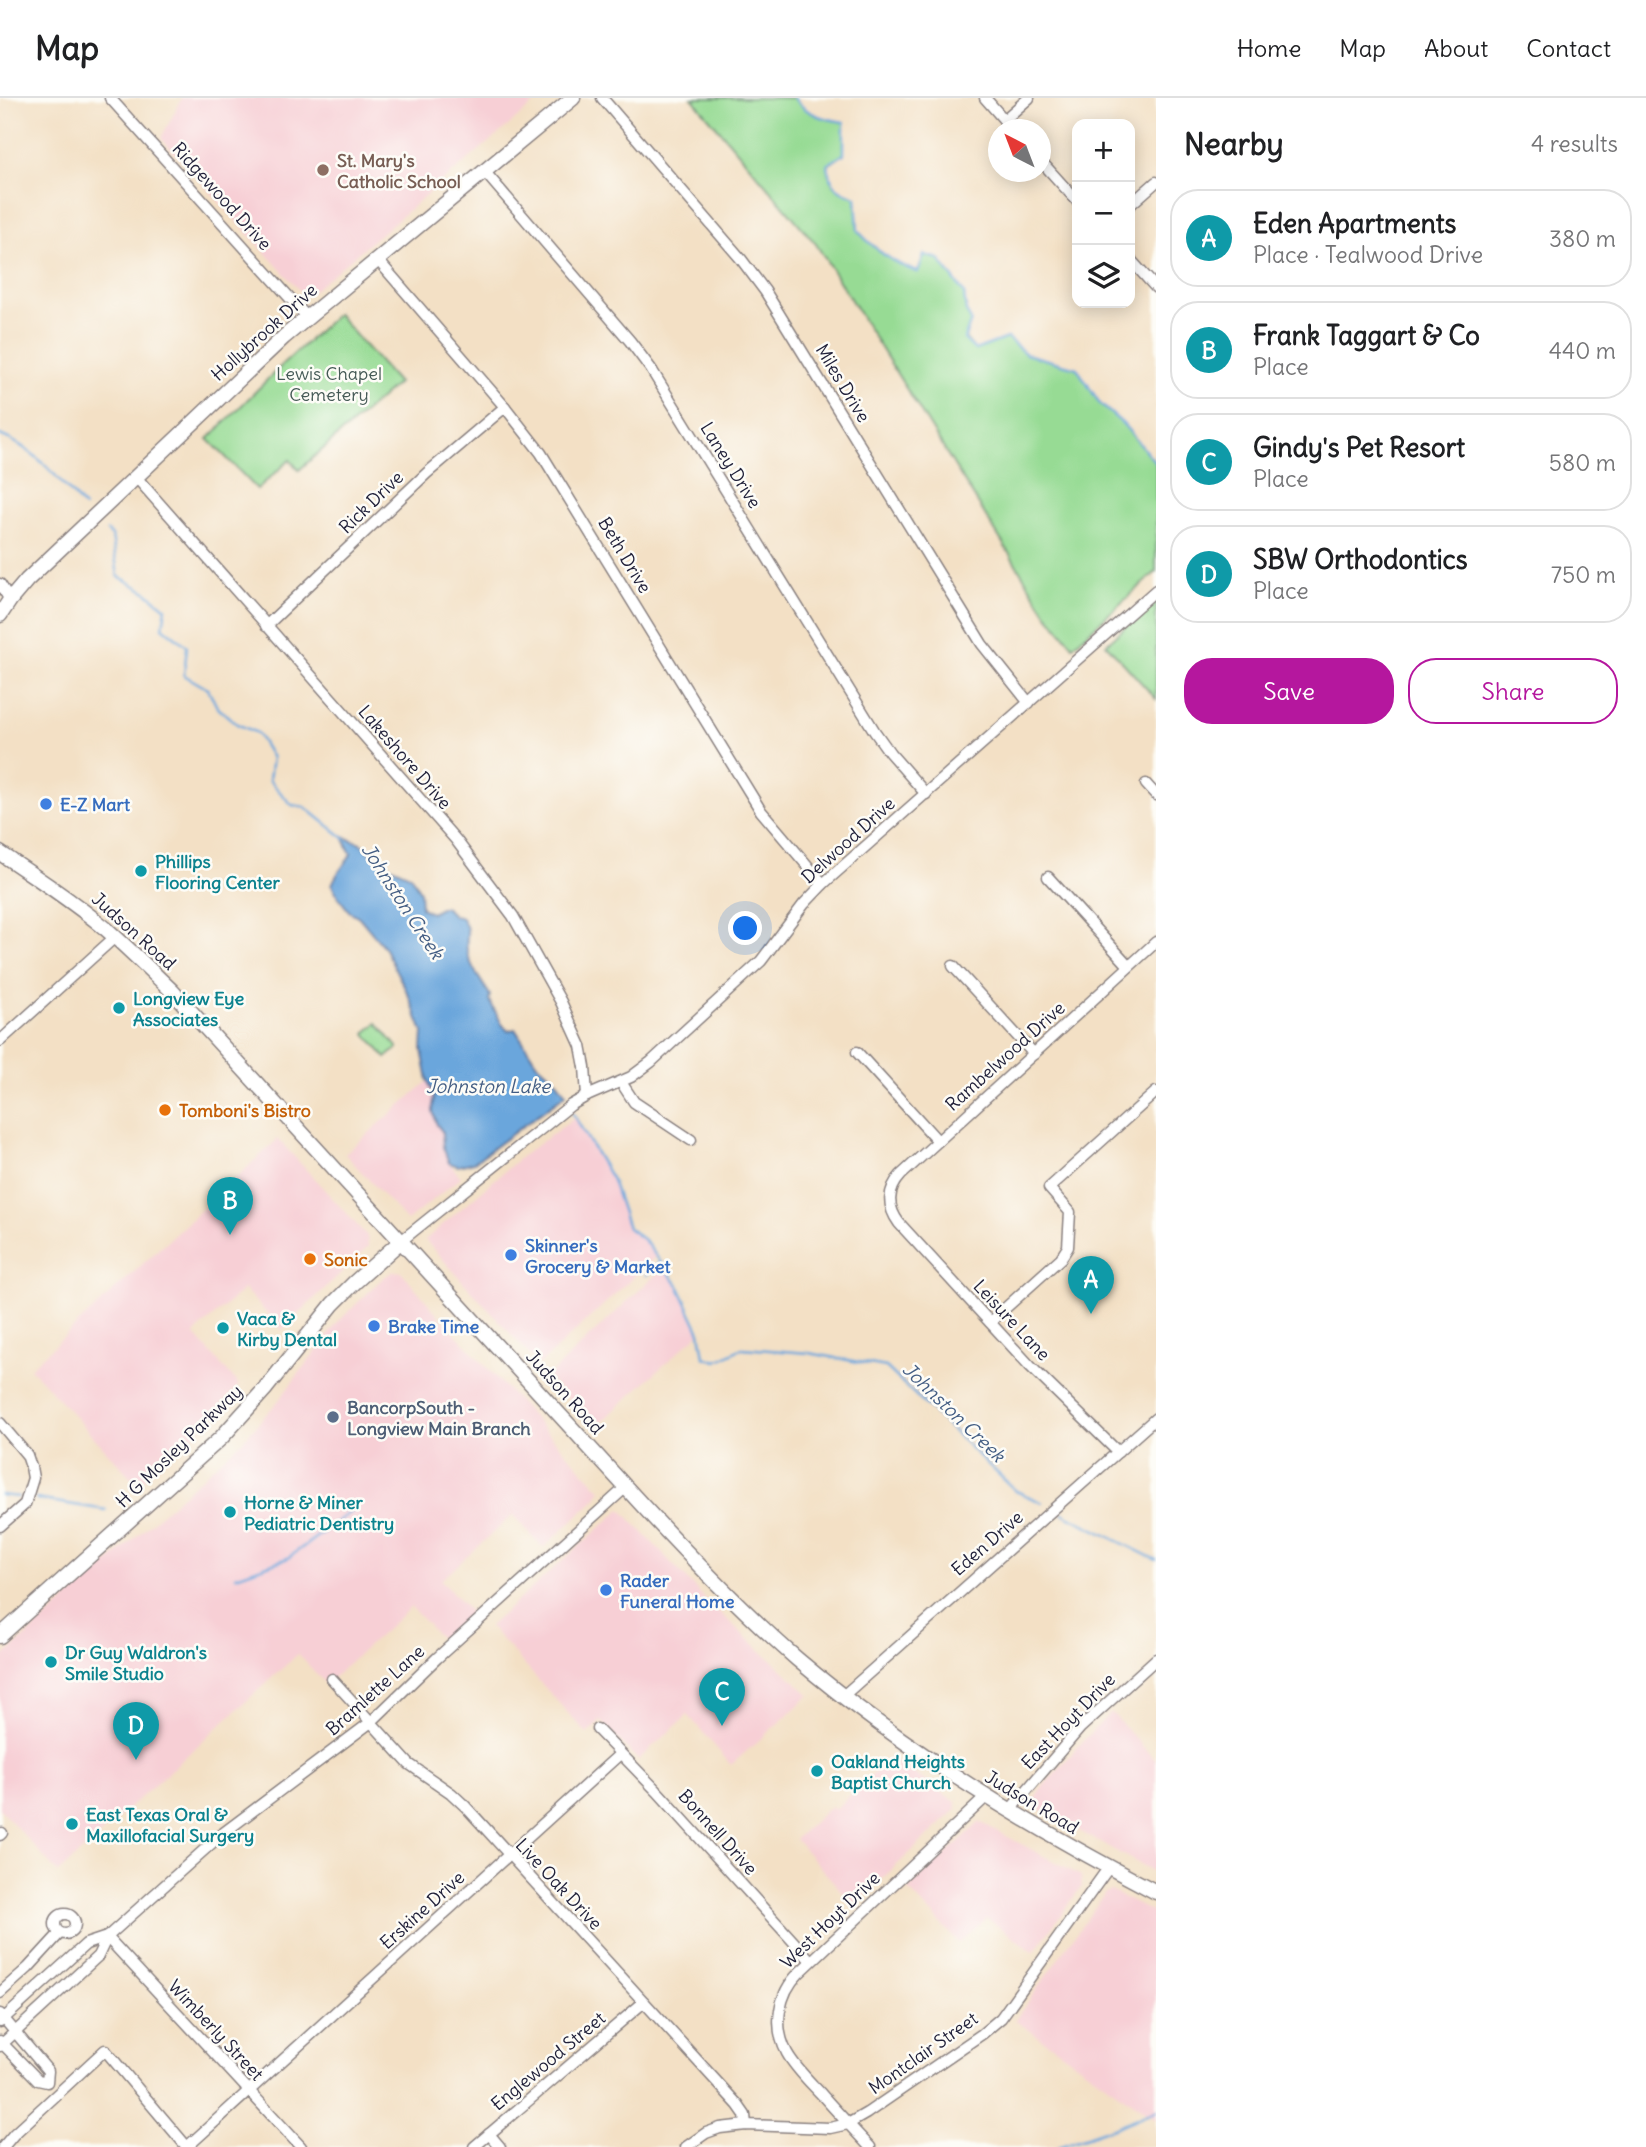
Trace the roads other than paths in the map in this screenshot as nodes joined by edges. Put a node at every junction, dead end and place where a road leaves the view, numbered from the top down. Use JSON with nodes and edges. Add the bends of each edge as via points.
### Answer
{"nodes":[{"id":1,"x":110,"y":98,"type":"edge"},
{"id":2,"x":573,"y":98,"type":"edge"},
{"id":3,"x":602,"y":98,"type":"edge"},
{"id":4,"x":985,"y":98,"type":"edge"},
{"id":5,"x":1029,"y":98,"type":"edge"},
{"id":6,"x":1003,"y":119,"type":"edge"},
{"id":7,"x":1005,"y":119,"type":"edge"},
{"id":8,"x":484,"y":171,"type":"junction"},
{"id":9,"x":1051,"y":171,"type":"edge"},
{"id":10,"x":1156,"y":181,"type":"edge"},
{"id":11,"x":1072,"y":195,"type":"edge"},
{"id":12,"x":1135,"y":200,"type":"edge"},
{"id":13,"x":377,"y":259,"type":"junction"},
{"id":14,"x":1135,"y":265,"type":"edge"},
{"id":15,"x":1156,"y":288,"type":"edge"},
{"id":16,"x":307,"y":317,"type":"junction"},
{"id":17,"x":505,"y":407,"type":"junction"},
{"id":18,"x":136,"y":477,"type":"junction"},
{"id":19,"x":0,"y":584,"type":"edge"},
{"id":20,"x":1156,"y":590,"type":"edge"},
{"id":21,"x":10,"y":600,"type":"junction"},
{"id":22,"x":0,"y":615,"type":"edge"},
{"id":23,"x":266,"y":626,"type":"junction"},
{"id":24,"x":1030,"y":703,"type":"junction"},
{"id":25,"x":1146,"y":784,"type":"dead end"},
{"id":26,"x":926,"y":793,"type":"junction"},
{"id":27,"x":1156,"y":794,"type":"edge"},
{"id":28,"x":0,"y":853,"type":"edge"},
{"id":29,"x":1048,"y":877,"type":"dead end"},
{"id":30,"x":823,"y":884,"type":"junction"},
{"id":31,"x":115,"y":937,"type":"junction"},
{"id":32,"x":1156,"y":942,"type":"edge"},
{"id":33,"x":953,"y":965,"type":"dead end"},
{"id":34,"x":1129,"y":966,"type":"junction"},
{"id":35,"x":0,"y":1041,"type":"edge"},
{"id":36,"x":857,"y":1052,"type":"dead end"},
{"id":37,"x":1034,"y":1054,"type":"junction"},
{"id":38,"x":621,"y":1082,"type":"junction"},
{"id":39,"x":1156,"y":1092,"type":"edge"},
{"id":40,"x":587,"y":1096,"type":"junction"},
{"id":41,"x":691,"y":1140,"type":"dead end"},
{"id":42,"x":938,"y":1141,"type":"junction"},
{"id":43,"x":890,"y":1203,"type":"joint"},
{"id":44,"x":401,"y":1241,"type":"junction"},
{"id":45,"x":990,"y":1322,"type":"junction"},
{"id":46,"x":1156,"y":1418,"type":"edge"},
{"id":47,"x":0,"y":1423,"type":"edge"},
{"id":48,"x":1118,"y":1452,"type":"junction"},
{"id":49,"x":626,"y":1487,"type":"junction"},
{"id":50,"x":0,"y":1526,"type":"edge"},
{"id":51,"x":0,"y":1636,"type":"edge"},
{"id":52,"x":1156,"y":1659,"type":"edge"},
{"id":53,"x":332,"y":1679,"type":"dead end"},
{"id":54,"x":843,"y":1696,"type":"junction"},
{"id":55,"x":371,"y":1722,"type":"junction"},
{"id":56,"x":597,"y":1729,"type":"dead end"},
{"id":57,"x":620,"y":1754,"type":"junction"},
{"id":58,"x":986,"y":1797,"type":"junction"},
{"id":59,"x":1009,"y":1811,"type":"junction"},
{"id":60,"x":508,"y":1855,"type":"junction"},
{"id":61,"x":1109,"y":1867,"type":"junction"},
{"id":62,"x":1156,"y":1892,"type":"edge"},
{"id":63,"x":60,"y":1933,"type":"dead end"},
{"id":64,"x":107,"y":1937,"type":"junction"},
{"id":65,"x":811,"y":1961,"type":"junction"},
{"id":66,"x":0,"y":1993,"type":"edge"},
{"id":67,"x":644,"y":2002,"type":"junction"},
{"id":68,"x":1,"y":2018,"type":"edge"},
{"id":69,"x":15,"y":2033,"type":"junction"},
{"id":70,"x":1,"y":2043,"type":"edge"},
{"id":71,"x":47,"y":2082,"type":"junction"},
{"id":72,"x":249,"y":2091,"type":"junction"},
{"id":73,"x":58,"y":2093,"type":"junction"},
{"id":74,"x":848,"y":2124,"type":"junction"},
{"id":75,"x":746,"y":2125,"type":"junction"},
{"id":76,"x":489,"y":2134,"type":"junction"},
{"id":77,"x":3,"y":2147,"type":"edge"},
{"id":78,"x":187,"y":2147,"type":"edge"},
{"id":79,"x":301,"y":2147,"type":"edge"},
{"id":80,"x":474,"y":2147,"type":"edge"},
{"id":81,"x":500,"y":2147,"type":"edge"},
{"id":82,"x":686,"y":2147,"type":"edge"},
{"id":83,"x":870,"y":2147,"type":"edge"}],
"edges":[{"from":1,"to":16,"type":"street","name":"Ridgewood Drive"},
{"from":2,"to":8,"type":"main road","name":"Hollybrook Drive"},
{"from":3,"to":24,"type":"street","name":"Miles Drive","via":[[757,279],[982,644]]},
{"from":4,"to":6,"type":"street"},
{"from":5,"to":7,"type":"street"},
{"from":8,"to":13,"type":"main road","name":"Hollybrook Drive"},
{"from":8,"to":26,"type":"street","name":"Laney Drive","via":[[651,369],[875,732]]},
{"from":9,"to":11,"type":"street"},
{"from":10,"to":12,"type":"street"},
{"from":13,"to":16,"type":"main road","name":"Hollybrook Drive"},
{"from":13,"to":17,"type":"street","name":"Beth Drive"},
{"from":14,"to":15,"type":"street"},
{"from":16,"to":18,"type":"main road","name":"Hollybrook Drive"},
{"from":17,"to":23,"type":"street","name":"Rick Drive","via":[[427,472]]},
{"from":17,"to":30,"type":"street","name":"Beth Drive","via":[[548,462],[761,811]]},
{"from":18,"to":21,"type":"main road","name":"Hollybrook Drive"},
{"from":18,"to":23,"type":"street","name":"Lakeshore Drive"},
{"from":19,"to":21,"type":"street"},
{"from":20,"to":24,"type":"street","name":"Delwood Drive"},
{"from":21,"to":22,"type":"main road","name":"Hollybrook Drive"},
{"from":23,"to":40,"type":"street","name":"Lakeshore Drive","via":[[456,840],[508,908],[576,1033]]},
{"from":24,"to":26,"type":"street","name":"Delwood Drive"},
{"from":25,"to":27,"type":"street"},
{"from":26,"to":30,"type":"street","name":"Delwood Drive"},
{"from":28,"to":31,"type":"main road","name":"Judson Road"},
{"from":29,"to":34,"type":"street"},
{"from":30,"to":38,"type":"street","name":"Delwood Drive","via":[[746,975],[651,1062]]},
{"from":31,"to":35,"type":"street"},
{"from":31,"to":44,"type":"main road","name":"Judson Road","via":[[172,991]]},
{"from":32,"to":34,"type":"street","name":"Rambelwood Drive"},
{"from":33,"to":37,"type":"street"},
{"from":34,"to":37,"type":"street","name":"Rambelwood Drive"},
{"from":36,"to":42,"type":"street"},
{"from":37,"to":42,"type":"street","name":"Rambelwood Drive"},
{"from":38,"to":40,"type":"street","name":"Delwood Drive"},
{"from":38,"to":41,"type":"street","via":[[634,1102]]},
{"from":39,"to":45,"type":"street","via":[[1049,1188],[1070,1212],[1067,1250]]},
{"from":40,"to":44,"type":"street","name":"Delwood Drive"},
{"from":42,"to":43,"type":"street","name":"Rambelwood Drive","via":[[895,1181]]},
{"from":43,"to":45,"type":"street","name":"Leisure Lane","via":[[899,1223]]},
{"from":44,"to":49,"type":"main road","name":"Judson Road"},
{"from":44,"to":51,"type":"main road","name":"H G Mosley Parkway","via":[[333,1304],[221,1438]]},
{"from":45,"to":48,"type":"street","name":"Leisure Lane"},
{"from":46,"to":48,"type":"street","name":"Eden Drive"},
{"from":47,"to":50,"type":"street","via":[[27,1455],[33,1479],[24,1504]]},
{"from":48,"to":54,"type":"street","name":"Eden Drive"},
{"from":49,"to":54,"type":"main road","name":"Judson Road","via":[[750,1617]]},
{"from":49,"to":55,"type":"street","name":"Bramlette Lane"},
{"from":52,"to":59,"type":"street","name":"East Hoyt Drive","via":[[1080,1728]]},
{"from":53,"to":55,"type":"street","name":"Live Oak Drive"},
{"from":54,"to":58,"type":"main road","name":"Judson Road"},
{"from":55,"to":60,"type":"street","name":"Live Oak Drive","via":[[415,1770],[460,1800]]},
{"from":55,"to":64,"type":"street","name":"Bramlette Lane","via":[[222,1834]]},
{"from":56,"to":57,"type":"street","name":"Bonnell Drive"},
{"from":57,"to":60,"type":"street","name":"Erskine Drive"},
{"from":57,"to":65,"type":"street","name":"Bonnell Drive"},
{"from":58,"to":59,"type":"main road","name":"Judson Road"},
{"from":58,"to":65,"type":"street","name":"West Hoyt Drive"},
{"from":59,"to":61,"type":"main road","name":"Judson Road"},
{"from":60,"to":67,"type":"street","name":"Live Oak Drive"},
{"from":60,"to":72,"type":"street","name":"Erskine Drive"},
{"from":61,"to":62,"type":"main road","name":"Judson Road"},
{"from":61,"to":74,"type":"street","name":"Montclair Street","via":[[997,2022]]},
{"from":63,"to":66,"type":"street"},
{"from":64,"to":68,"type":"street","name":"Bramlette Lane","via":[[86,1944]]},
{"from":64,"to":69,"type":"street","name":"Bramlette Lane","via":[[98,1956]]},
{"from":64,"to":72,"type":"street","name":"Wimberly Street"},
{"from":65,"to":74,"type":"street","name":"West Hoyt Drive","via":[[785,1993],[779,2012],[780,2034],[795,2065]]},
{"from":67,"to":75,"type":"street","name":"Live Oak Drive","via":[[738,2105]]},
{"from":67,"to":76,"type":"street","name":"Englewood Street"},
{"from":68,"to":69,"type":"street"},
{"from":69,"to":70,"type":"street","name":"Bramlette Lane"},
{"from":69,"to":71,"type":"street","via":[[48,2071]]},
{"from":70,"to":71,"type":"street","via":[[38,2080]]},
{"from":71,"to":73,"type":"street"},
{"from":72,"to":78,"type":"street","name":"Erskine Drive"},
{"from":72,"to":79,"type":"street","name":"Wimberly Street"},
{"from":73,"to":77,"type":"street"},
{"from":73,"to":78,"type":"street","via":[[106,2050]]},
{"from":74,"to":75,"type":"street","name":"Montclair Street","via":[[824,2129]]},
{"from":74,"to":83,"type":"street","name":"West Hoyt Drive"},
{"from":75,"to":82,"type":"street","name":"Montclair Street","via":[[710,2130]]},
{"from":76,"to":80,"type":"street","name":"Englewood Street"},
{"from":76,"to":81,"type":"street"}]}
